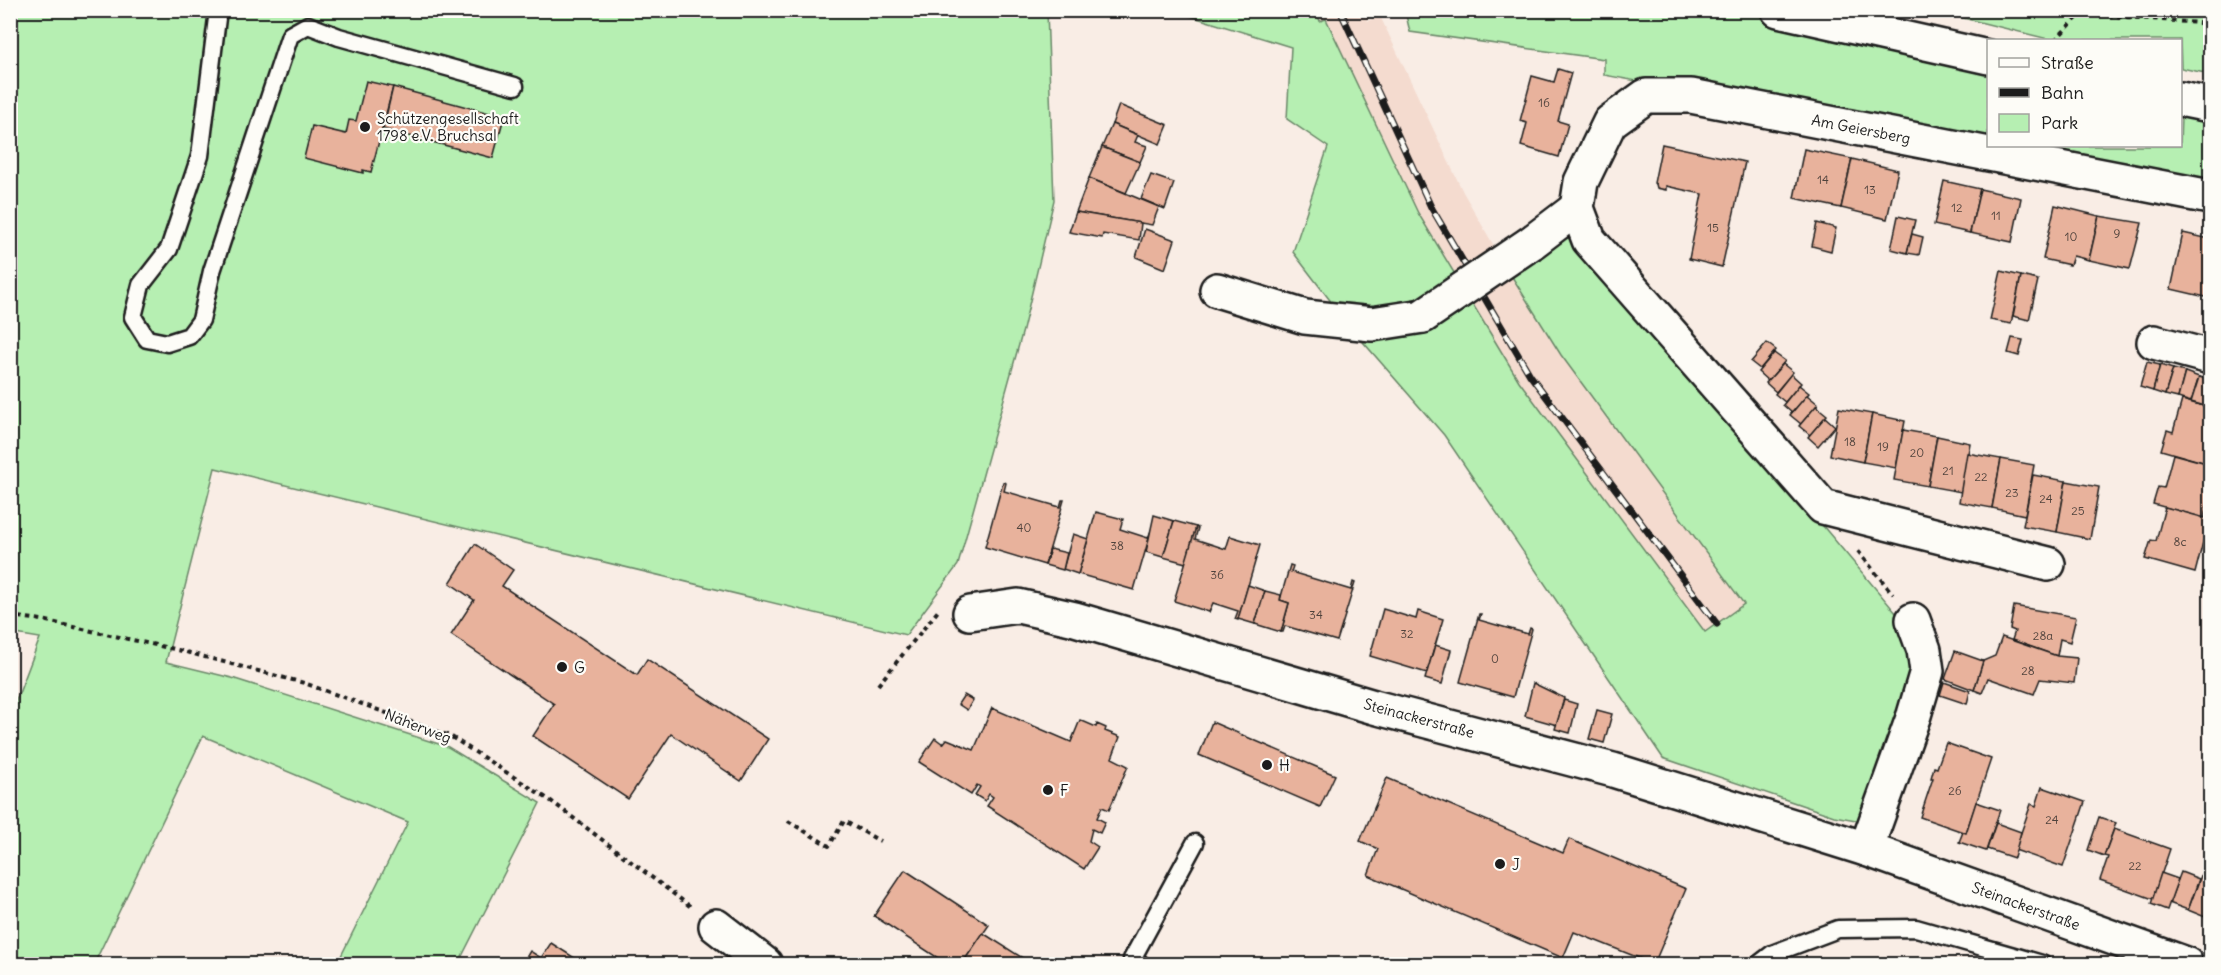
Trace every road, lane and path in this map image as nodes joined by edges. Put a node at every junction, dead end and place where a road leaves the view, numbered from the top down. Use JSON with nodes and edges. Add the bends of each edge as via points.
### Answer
{"nodes":[{"id":1,"x":218,"y":10,"type":"edge"},
{"id":2,"x":1778,"y":10,"type":"edge"},
{"id":3,"x":2211,"y":24,"type":"edge"},
{"id":4,"x":2056,"y":39,"type":"edge"},
{"id":5,"x":1987,"y":57,"type":"edge"},
{"id":6,"x":516,"y":86,"type":"dead end"},
{"id":7,"x":2182,"y":99,"type":"edge"},
{"id":8,"x":2211,"y":105,"type":"edge"},
{"id":9,"x":2211,"y":198,"type":"edge"},
{"id":10,"x":1577,"y":208,"type":"junction"},
{"id":11,"x":1217,"y":290,"type":"dead end"},
{"id":12,"x":2154,"y":342,"type":"dead end"},
{"id":13,"x":2211,"y":357,"type":"edge"},
{"id":14,"x":1823,"y":507,"type":"junction"},
{"id":15,"x":2048,"y":564,"type":"dead end"},
{"id":16,"x":970,"y":613,"type":"joint"},
{"id":17,"x":10,"y":616,"type":"edge"},
{"id":18,"x":1913,"y":620,"type":"joint"},
{"id":19,"x":878,"y":685,"type":"dead end"},
{"id":20,"x":788,"y":821,"type":"dead end"},
{"id":21,"x":880,"y":841,"type":"dead end"},
{"id":22,"x":1195,"y":843,"type":"dead end"},
{"id":23,"x":1866,"y":849,"type":"junction"},
{"id":24,"x":717,"y":926,"type":"joint"},
{"id":25,"x":765,"y":964,"type":"edge"},
{"id":26,"x":1141,"y":964,"type":"edge"},
{"id":27,"x":1759,"y":964,"type":"edge"},
{"id":28,"x":2042,"y":964,"type":"edge"},
{"id":29,"x":2186,"y":964,"type":"edge"}],
"edges":[{"from":1,"to":6,"type":"lane","via":[[200,156],[169,249],[141,285],[133,317],[147,339],[167,343],[189,336],[201,320],[212,271],[290,35],[308,25]]},
{"from":2,"to":5,"type":"street"},
{"from":3,"to":4,"type":"path","via":[[2091,14],[2077,18]]},
{"from":7,"to":8,"type":"street"},
{"from":9,"to":10,"type":"street","name":"Am Geiersberg","via":[[1691,96],[1647,96],[1610,122],[1581,182]]},
{"from":10,"to":11,"type":"street","bridge":true,"via":[[1424,316],[1372,324],[1305,317]]},
{"from":10,"to":14,"type":"street","via":[[1589,240]]},
{"from":12,"to":13,"type":"street"},
{"from":14,"to":15,"type":"street"},
{"from":14,"to":18,"type":"path"},
{"from":16,"to":19,"type":"path","via":[[942,605]]},
{"from":16,"to":23,"type":"street","name":"Steinackerstraße","via":[[1018,606],[1076,619],[1374,706],[1613,770]]},
{"from":17,"to":24,"type":"path","name":"Näherweg","via":[[178,650],[304,683],[450,736],[551,801]]},
{"from":18,"to":23,"type":"street","via":[[1927,671]]},
{"from":20,"to":21,"type":"path","via":[[829,846],[844,821]]},
{"from":22,"to":26,"type":"lane","via":[[1132,959]]},
{"from":23,"to":29,"type":"street","name":"Steinackerstraße"},
{"from":24,"to":25,"type":"street"},
{"from":27,"to":28,"type":"lane","via":[[1772,954],[1838,929],[1916,928]]}]}
